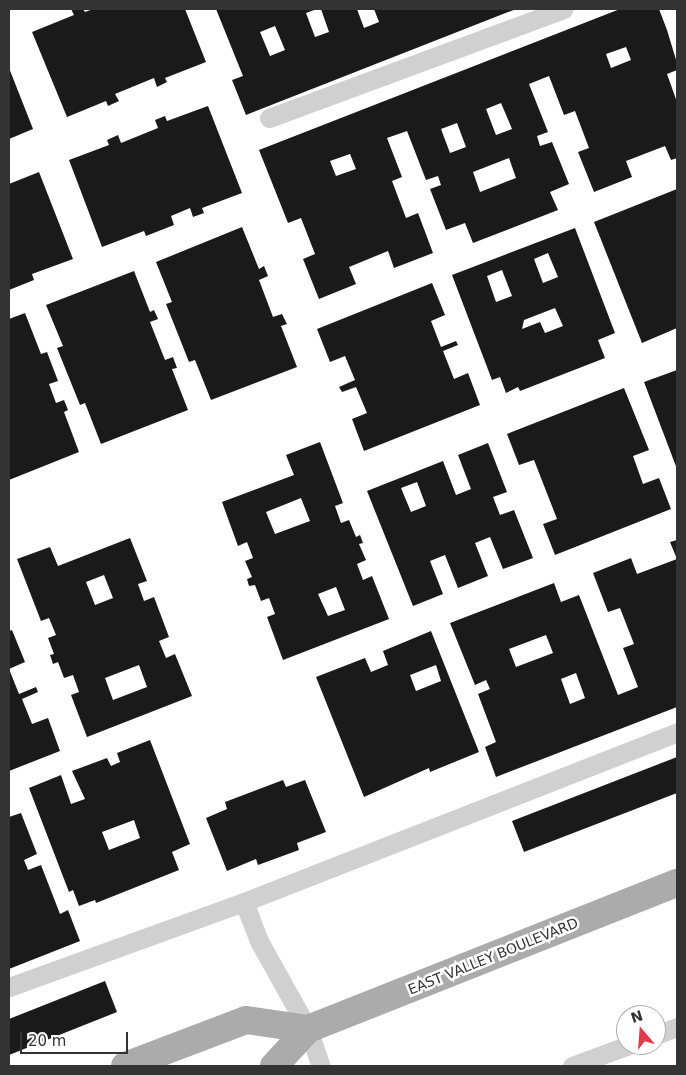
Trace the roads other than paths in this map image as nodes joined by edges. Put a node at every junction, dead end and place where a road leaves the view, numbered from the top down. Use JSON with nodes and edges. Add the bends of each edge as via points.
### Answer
{"nodes":[{"id":1,"x":564,"y":9,"type":"edge"},
{"id":2,"x":269,"y":118,"type":"dead end"},
{"id":3,"x":677,"y":732,"type":"edge"},
{"id":4,"x":677,"y":883,"type":"edge"},
{"id":5,"x":244,"y":902,"type":"junction"},
{"id":6,"x":9,"y":987,"type":"edge"},
{"id":7,"x":308,"y":1029,"type":"junction"},
{"id":8,"x":616,"y":1050,"type":"edge"},
{"id":9,"x":125,"y":1066,"type":"edge"},
{"id":10,"x":274,"y":1066,"type":"edge"},
{"id":11,"x":321,"y":1066,"type":"edge"},
{"id":12,"x":572,"y":1066,"type":"edge"}],
"edges":[{"from":1,"to":2,"type":"lane"},
{"from":3,"to":5,"type":"lane"},
{"from":4,"to":7,"type":"main road","name":"EAST VALLEY BOULEVARD"},
{"from":5,"to":6,"type":"lane"},
{"from":5,"to":7,"type":"lane","via":[[259,940]]},
{"from":7,"to":9,"type":"main road","name":"EAST VALLEY BOULEVARD","via":[[246,1020]]},
{"from":7,"to":10,"type":"main road","name":"EAST VALLEY BOULEVARD"},
{"from":7,"to":11,"type":"lane"},
{"from":8,"to":12,"type":"lane"}]}
